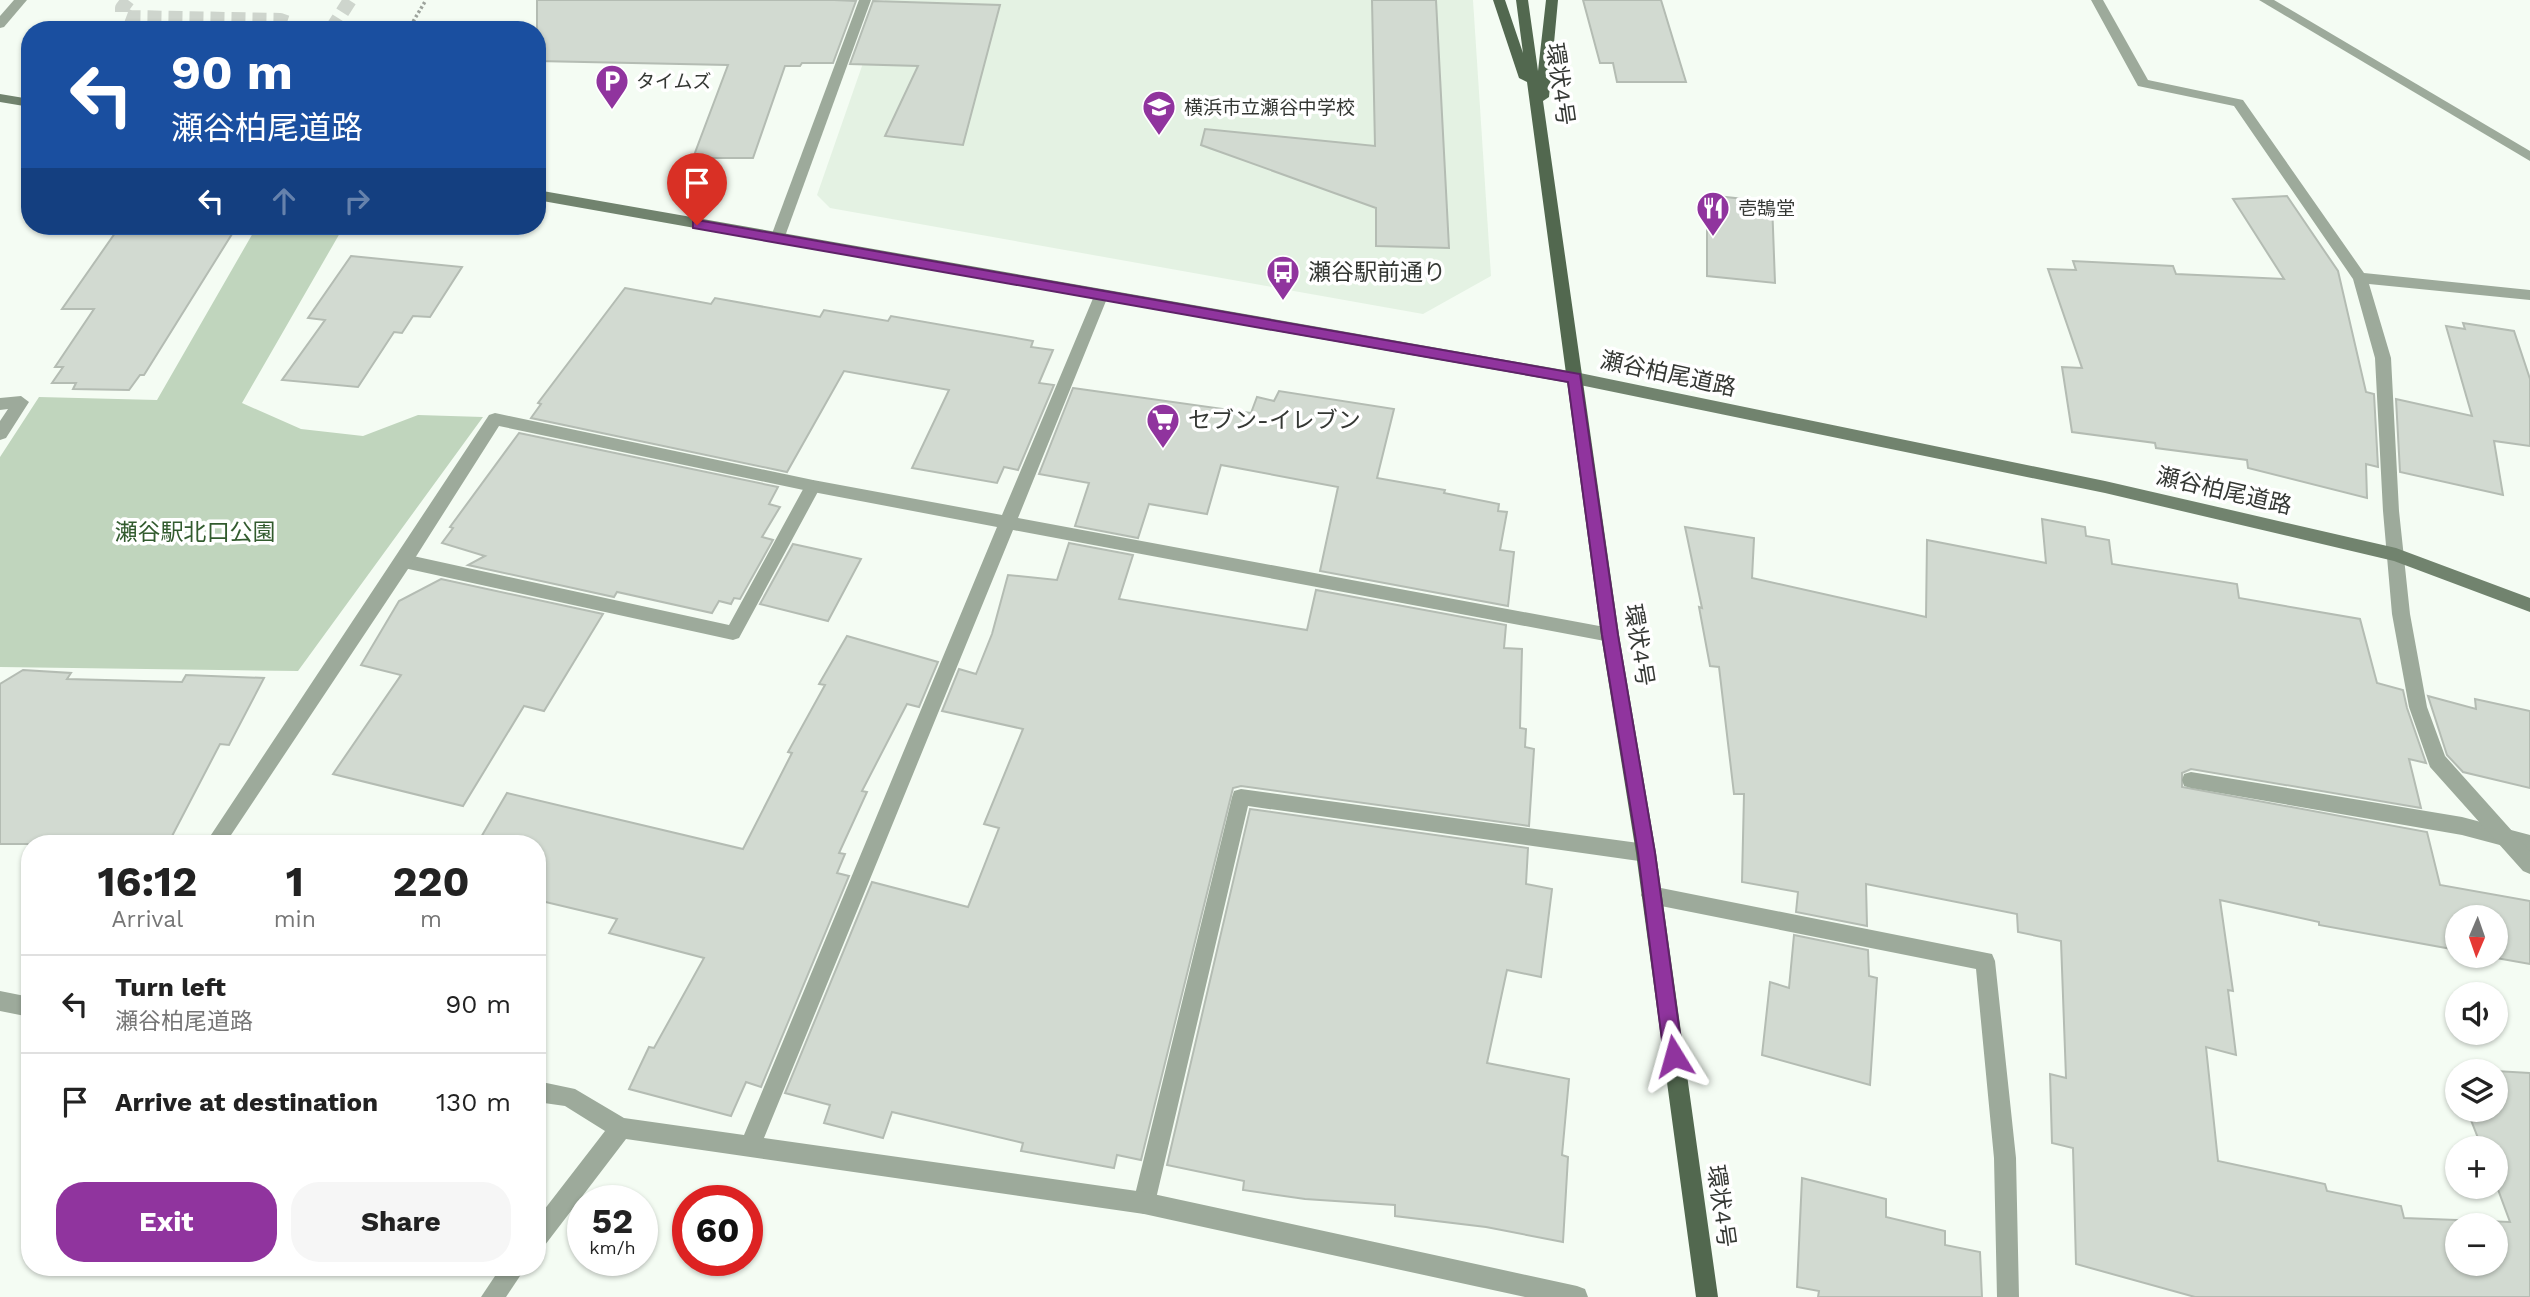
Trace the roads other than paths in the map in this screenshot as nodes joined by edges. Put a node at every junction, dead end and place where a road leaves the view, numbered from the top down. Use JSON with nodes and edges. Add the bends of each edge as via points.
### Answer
{"nodes":[{"id":1,"x":21,"y":0,"type":"edge"},
{"id":2,"x":865,"y":0,"type":"edge"},
{"id":3,"x":1499,"y":0,"type":"edge"},
{"id":4,"x":1522,"y":0,"type":"edge"},
{"id":5,"x":1552,"y":0,"type":"edge"},
{"id":6,"x":2097,"y":0,"type":"edge"},
{"id":7,"x":2264,"y":0,"type":"edge"},
{"id":8,"x":0,"y":24,"type":"edge"},
{"id":9,"x":0,"y":98,"type":"edge"},
{"id":10,"x":21,"y":102,"type":"edge"},
{"id":11,"x":1539,"y":121,"type":"junction"},
{"id":12,"x":2530,"y":157,"type":"edge"},
{"id":13,"x":546,"y":197,"type":"edge"},
{"id":14,"x":777,"y":239,"type":"junction"},
{"id":15,"x":2360,"y":278,"type":"junction"},
{"id":16,"x":2530,"y":295,"type":"edge"},
{"id":17,"x":1101,"y":296,"type":"junction"},
{"id":18,"x":1575,"y":378,"type":"junction"},
{"id":19,"x":0,"y":404,"type":"edge"},
{"id":20,"x":0,"y":435,"type":"edge"},
{"id":21,"x":813,"y":486,"type":"junction"},
{"id":22,"x":1007,"y":522,"type":"junction"},
{"id":23,"x":2396,"y":555,"type":"junction"},
{"id":24,"x":404,"y":561,"type":"junction"},
{"id":25,"x":2530,"y":605,"type":"edge"},
{"id":26,"x":1610,"y":635,"type":"junction"},
{"id":27,"x":2191,"y":780,"type":"dead end"},
{"id":28,"x":220,"y":835,"type":"edge"},
{"id":29,"x":2506,"y":840,"type":"junction"},
{"id":30,"x":2530,"y":844,"type":"edge"},
{"id":31,"x":1646,"y":853,"type":"junction"},
{"id":32,"x":2530,"y":865,"type":"edge"},
{"id":33,"x":1651,"y":895,"type":"junction"},
{"id":34,"x":0,"y":1001,"type":"edge"},
{"id":35,"x":21,"y":1005,"type":"edge"},
{"id":36,"x":546,"y":1092,"type":"edge"},
{"id":37,"x":621,"y":1128,"type":"junction"},
{"id":38,"x":748,"y":1148,"type":"junction"},
{"id":39,"x":1144,"y":1203,"type":"junction"},
{"id":40,"x":546,"y":1225,"type":"edge"},
{"id":41,"x":507,"y":1276,"type":"edge"},
{"id":42,"x":492,"y":1297,"type":"edge"},
{"id":43,"x":1577,"y":1297,"type":"edge"},
{"id":44,"x":1707,"y":1297,"type":"edge"},
{"id":45,"x":2008,"y":1297,"type":"edge"}],
"edges":[{"from":1,"to":8,"type":"street"},
{"from":2,"to":14,"type":"street"},
{"from":3,"to":11,"type":"main road"},
{"from":4,"to":11,"type":"main road","name":"環状4号"},
{"from":5,"to":11,"type":"main road"},
{"from":6,"to":15,"type":"street","via":[[2143,83],[2238,103]]},
{"from":7,"to":12,"type":"street"},
{"from":9,"to":10,"type":"main road"},
{"from":11,"to":18,"type":"main road","name":"環状4号"},
{"from":13,"to":14,"type":"main road","name":"瀬谷柏尾道路"},
{"from":14,"to":17,"type":"main road","name":"瀬谷柏尾道路"},
{"from":15,"to":16,"type":"street"},
{"from":15,"to":23,"type":"street","via":[[2383,358]]},
{"from":17,"to":18,"type":"main road","name":"瀬谷柏尾道路"},
{"from":17,"to":22,"type":"street"},
{"from":18,"to":23,"type":"main road","name":"瀬谷柏尾道路","via":[[2105,486]]},
{"from":18,"to":26,"type":"main road","name":"環状4号"},
{"from":19,"to":20,"type":"street","via":[[21,402]]},
{"from":21,"to":22,"type":"street"},
{"from":21,"to":24,"type":"street","via":[[495,419]]},
{"from":21,"to":24,"type":"street","via":[[733,633]]},
{"from":22,"to":26,"type":"street"},
{"from":22,"to":38,"type":"street"},
{"from":23,"to":25,"type":"main road","name":"瀬谷柏尾道路"},
{"from":23,"to":29,"type":"street","via":[[2401,614],[2418,707],[2437,761]]},
{"from":24,"to":28,"type":"street"},
{"from":26,"to":31,"type":"main road","name":"環状4号"},
{"from":27,"to":29,"type":"street","via":[[2462,826]]},
{"from":29,"to":30,"type":"street"},
{"from":29,"to":32,"type":"street"},
{"from":31,"to":33,"type":"main road","name":"環状4号"},
{"from":31,"to":39,"type":"street","via":[[1241,797]]},
{"from":33,"to":44,"type":"main road","name":"環状4号"},
{"from":33,"to":45,"type":"street","via":[[1985,961],[2005,1158]]},
{"from":34,"to":35,"type":"street"},
{"from":36,"to":37,"type":"street","via":[[568,1096]]},
{"from":37,"to":38,"type":"street"},
{"from":37,"to":40,"type":"street"},
{"from":38,"to":39,"type":"street"},
{"from":39,"to":43,"type":"street"},
{"from":41,"to":42,"type":"street"}]}
